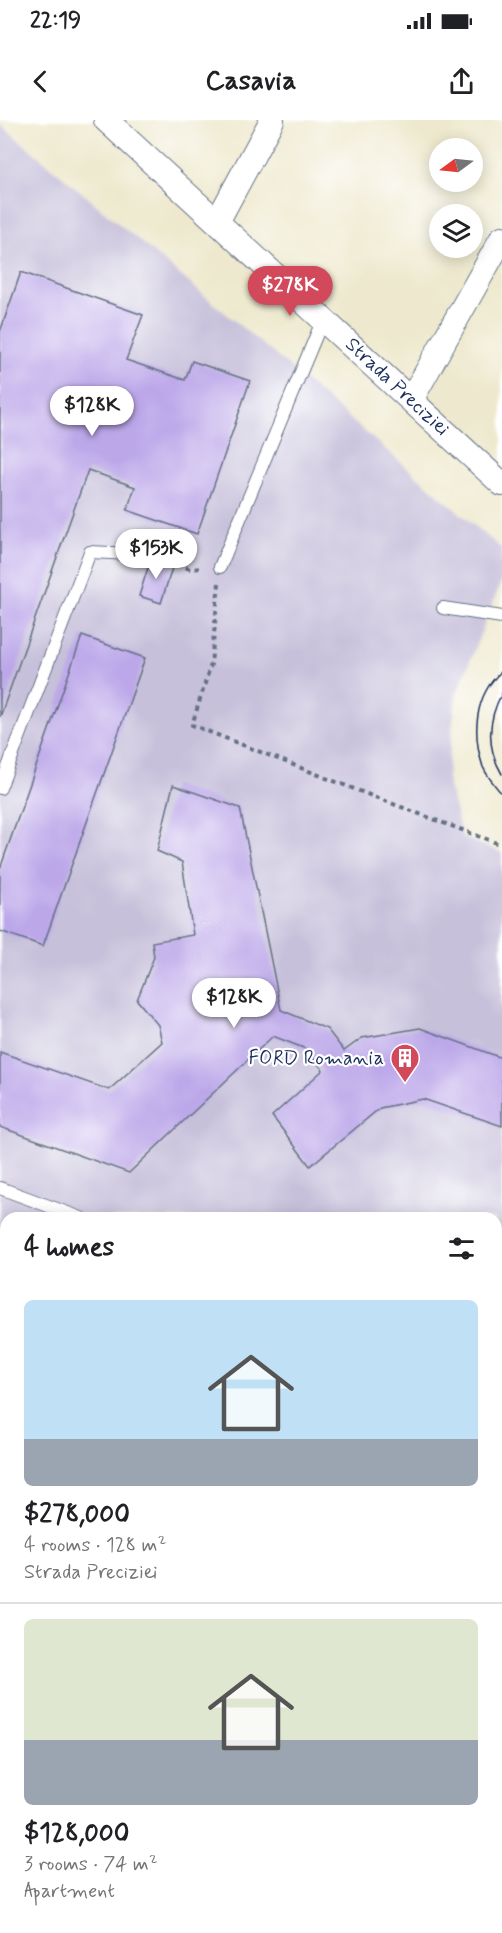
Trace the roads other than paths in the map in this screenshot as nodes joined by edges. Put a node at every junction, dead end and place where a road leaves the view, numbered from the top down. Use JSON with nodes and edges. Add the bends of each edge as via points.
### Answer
{"nodes":[{"id":1,"x":106,"y":120,"type":"edge"},
{"id":2,"x":272,"y":120,"type":"edge"},
{"id":3,"x":217,"y":222,"type":"junction"},
{"id":4,"x":502,"y":238,"type":"edge"},
{"id":5,"x":323,"y":319,"type":"junction"},
{"id":6,"x":411,"y":400,"type":"junction"},
{"id":7,"x":502,"y":484,"type":"edge"},
{"id":8,"x":152,"y":555,"type":"road end"},
{"id":9,"x":220,"y":567,"type":"road end"},
{"id":10,"x":443,"y":608,"type":"dead end"},
{"id":11,"x":502,"y":616,"type":"edge"},
{"id":12,"x":0,"y":788,"type":"edge"},
{"id":13,"x":0,"y":1188,"type":"edge"},
{"id":14,"x":65,"y":1212,"type":"edge"}],
"edges":[{"from":1,"to":3,"type":"street","name":"Strada Preciziei"},
{"from":2,"to":3,"type":"street"},
{"from":3,"to":5,"type":"street","name":"Strada Preciziei"},
{"from":4,"to":6,"type":"street"},
{"from":5,"to":6,"type":"street","name":"Strada Preciziei"},
{"from":5,"to":9,"type":"lane"},
{"from":6,"to":7,"type":"street","name":"Strada Preciziei"},
{"from":8,"to":12,"type":"lane","via":[[90,552]]},
{"from":10,"to":11,"type":"lane"},
{"from":13,"to":14,"type":"lane"}]}
